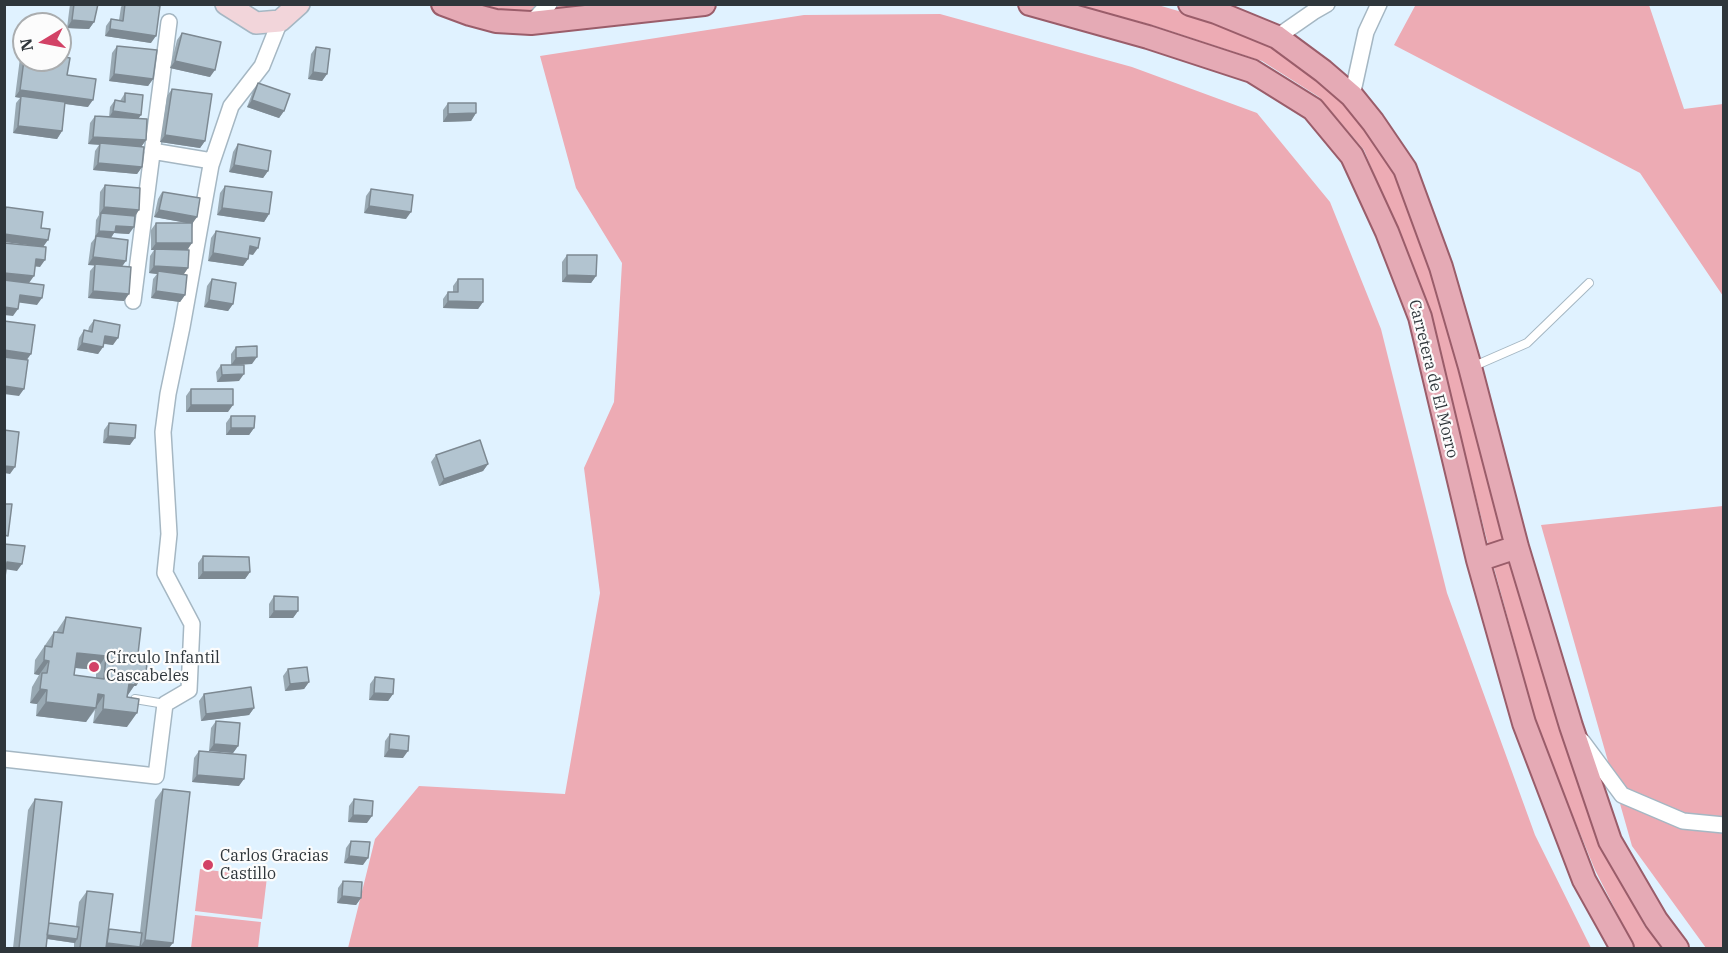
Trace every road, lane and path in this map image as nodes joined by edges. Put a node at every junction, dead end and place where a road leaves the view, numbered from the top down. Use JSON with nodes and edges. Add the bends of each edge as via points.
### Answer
{"nodes":[{"id":1,"x":226,"y":4,"type":"edge"},
{"id":2,"x":298,"y":4,"type":"edge"},
{"id":3,"x":443,"y":4,"type":"edge"},
{"id":4,"x":549,"y":4,"type":"edge"},
{"id":5,"x":704,"y":4,"type":"edge"},
{"id":6,"x":1030,"y":4,"type":"edge"},
{"id":7,"x":1190,"y":4,"type":"edge"},
{"id":8,"x":1327,"y":4,"type":"edge"},
{"id":9,"x":1379,"y":4,"type":"edge"},
{"id":10,"x":280,"y":21,"type":"junction"},
{"id":11,"x":169,"y":22,"type":"dead end"},
{"id":12,"x":531,"y":23,"type":"junction"},
{"id":13,"x":1277,"y":37,"type":"junction"},
{"id":14,"x":1352,"y":96,"type":"junction"},
{"id":15,"x":152,"y":151,"type":"junction"},
{"id":16,"x":212,"y":161,"type":"junction"},
{"id":17,"x":1589,"y":283,"type":"dead end"},
{"id":18,"x":133,"y":301,"type":"dead end"},
{"id":19,"x":1470,"y":367,"type":"junction"},
{"id":20,"x":1517,"y":547,"type":"junction"},
{"id":21,"x":1478,"y":560,"type":"junction"},
{"id":22,"x":135,"y":699,"type":"edge"},
{"id":23,"x":165,"y":704,"type":"junction"},
{"id":24,"x":1571,"y":726,"type":"junction"},
{"id":25,"x":4,"y":759,"type":"edge"},
{"id":26,"x":1724,"y":825,"type":"edge"},
{"id":27,"x":1622,"y":948,"type":"edge"},
{"id":28,"x":1677,"y":948,"type":"edge"}],
"edges":[{"from":1,"to":10,"type":"street","via":[[256,23]]},
{"from":2,"to":10,"type":"street"},
{"from":3,"to":12,"type":"main road","via":[[496,21]]},
{"from":4,"to":12,"type":"street"},
{"from":5,"to":12,"type":"main road"},
{"from":6,"to":21,"type":"main road","name":"Carretera de El Morro","via":[[1252,71],[1313,109],[1352,156],[1388,232],[1420,317]]},
{"from":7,"to":13,"type":"main road"},
{"from":8,"to":13,"type":"street"},
{"from":9,"to":14,"type":"street","via":[[1366,32]]},
{"from":10,"to":16,"type":"street","via":[[262,66],[231,106]]},
{"from":11,"to":15,"type":"street"},
{"from":13,"to":14,"type":"main road"},
{"from":14,"to":19,"type":"main road","via":[[1404,169],[1441,267]]},
{"from":15,"to":16,"type":"street"},
{"from":15,"to":18,"type":"street"},
{"from":16,"to":23,"type":"street","via":[[163,432],[169,534],[165,573],[192,624],[189,690]]},
{"from":17,"to":19,"type":"lane","via":[[1527,343]]},
{"from":19,"to":20,"type":"main road"},
{"from":20,"to":21,"type":"main road"},
{"from":20,"to":24,"type":"main road"},
{"from":21,"to":27,"type":"main road","name":"Carretera de El Morro","via":[[1524,723],[1584,880]]},
{"from":22,"to":23,"type":"lane"},
{"from":23,"to":25,"type":"street","via":[[156,776]]},
{"from":24,"to":26,"type":"street","via":[[1622,795],[1683,821]]},
{"from":24,"to":28,"type":"main road","via":[[1610,841]]}]}
